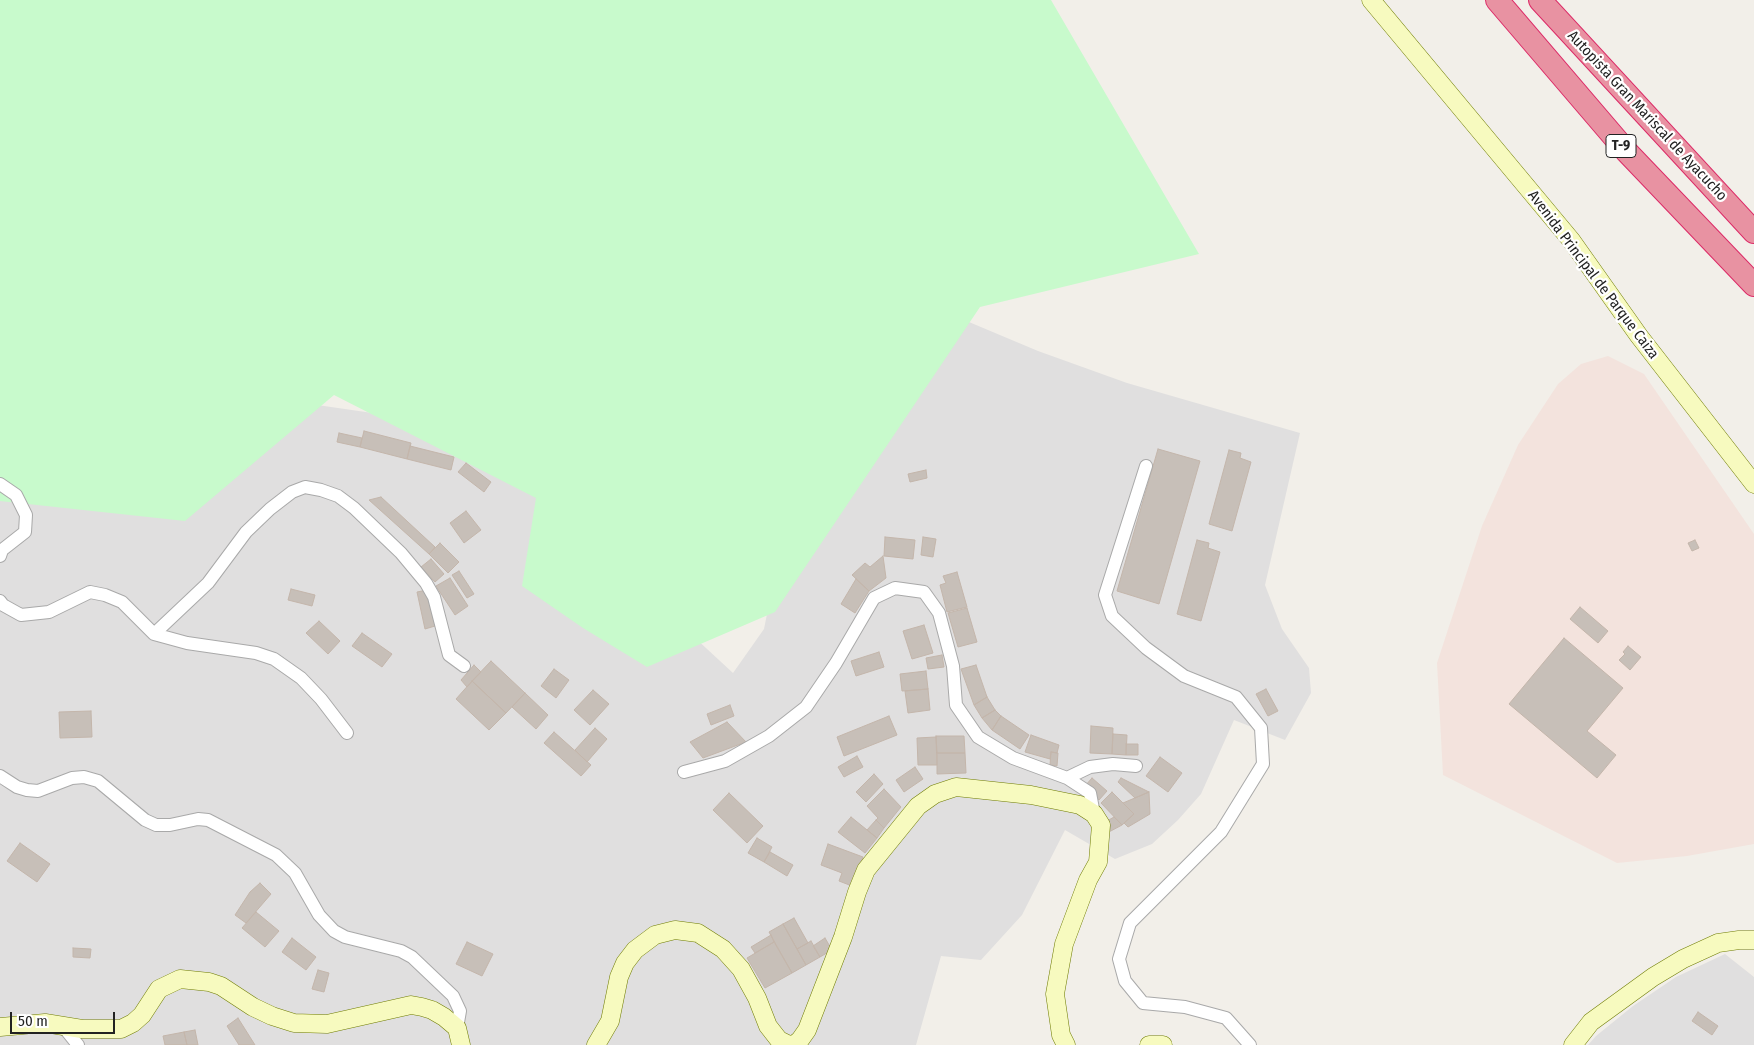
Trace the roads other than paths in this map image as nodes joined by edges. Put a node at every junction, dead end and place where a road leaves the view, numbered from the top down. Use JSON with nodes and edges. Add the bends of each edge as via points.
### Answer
{"nodes":[{"id":1,"x":1371,"y":0,"type":"edge"},
{"id":2,"x":1497,"y":0,"type":"edge"},
{"id":3,"x":1540,"y":0,"type":"edge"},
{"id":4,"x":1754,"y":232,"type":"edge"},
{"id":5,"x":1754,"y":284,"type":"edge"},
{"id":6,"x":1146,"y":466,"type":"dead end"},
{"id":7,"x":0,"y":484,"type":"edge"},
{"id":8,"x":1754,"y":484,"type":"edge"},
{"id":9,"x":0,"y":556,"type":"edge"},
{"id":10,"x":0,"y":601,"type":"edge"},
{"id":11,"x":154,"y":634,"type":"junction"},
{"id":12,"x":464,"y":666,"type":"dead end"},
{"id":13,"x":347,"y":732,"type":"dead end"},
{"id":14,"x":1136,"y":766,"type":"dead end"},
{"id":15,"x":684,"y":772,"type":"dead end"},
{"id":16,"x":0,"y":776,"type":"edge"},
{"id":17,"x":1067,"y":778,"type":"junction"},
{"id":18,"x":1094,"y":814,"type":"junction"},
{"id":19,"x":1754,"y":940,"type":"edge"},
{"id":20,"x":62,"y":1026,"type":"junction"},
{"id":21,"x":0,"y":1027,"type":"edge"},
{"id":22,"x":457,"y":1028,"type":"junction"},
{"id":23,"x":78,"y":1045,"type":"edge"},
{"id":24,"x":461,"y":1045,"type":"edge"},
{"id":25,"x":596,"y":1045,"type":"edge"},
{"id":26,"x":790,"y":1045,"type":"edge"},
{"id":27,"x":1066,"y":1045,"type":"edge"},
{"id":28,"x":1149,"y":1045,"type":"edge"},
{"id":29,"x":1163,"y":1045,"type":"edge"},
{"id":30,"x":1250,"y":1045,"type":"edge"},
{"id":31,"x":1573,"y":1045,"type":"edge"}],
"edges":[{"from":1,"to":8,"type":"street","name":"Avenida Principal de Parque Caiza","via":[[1571,240],[1639,336]]},
{"from":2,"to":5,"type":"highway","number":"T-9","via":[[1627,152]]},
{"from":3,"to":4,"type":"highway","name":"Autopista Gran Mariscal de Ayacucho","number":"T-9"},
{"from":6,"to":30,"type":"street","via":[[1106,595],[1112,616],[1146,648],[1184,676],[1236,697],[1261,728],[1263,764],[1221,832],[1130,923],[1119,959],[1125,981],[1142,1003],[1185,1007],[1226,1018]]},
{"from":7,"to":9,"type":"street","via":[[16,495],[26,515],[25,532],[2,550]]},
{"from":10,"to":11,"type":"street","via":[[21,615],[48,612],[90,592],[105,594],[122,602]]},
{"from":11,"to":12,"type":"street","via":[[208,583],[246,532],[292,492],[305,487],[338,496],[401,553],[434,597],[449,655]]},
{"from":11,"to":13,"type":"street","via":[[274,659],[301,678]]},
{"from":14,"to":17,"type":"street","via":[[1090,767]]},
{"from":15,"to":17,"type":"street","via":[[725,761],[769,736],[806,707],[874,598],[895,588],[924,592],[939,613],[953,666],[956,705],[978,737],[1013,758]]},
{"from":16,"to":22,"type":"street","via":[[17,787],[38,791],[72,778],[98,781],[145,820],[156,825],[208,820],[276,855],[295,872],[319,915],[334,931],[345,937],[402,951],[446,989],[460,1012]]},
{"from":17,"to":18,"type":"street","via":[[1090,793]]},
{"from":18,"to":26,"type":"street","via":[[1080,805],[1031,795],[956,787],[935,794],[918,806],[866,870],[807,1030],[800,1040]]},
{"from":18,"to":27,"type":"street","via":[[1101,825],[1098,862],[1064,944],[1055,994],[1061,1035]]},
{"from":19,"to":31,"type":"street","via":[[1718,943],[1683,959],[1591,1022]]},
{"from":20,"to":21,"type":"street","via":[[45,1023]]},
{"from":20,"to":22,"type":"street","via":[[122,1029],[142,1015],[159,989],[180,979],[221,986],[253,1007],[294,1023],[327,1024],[411,1005],[432,1010]]},
{"from":20,"to":23,"type":"street"},
{"from":22,"to":24,"type":"street"},
{"from":25,"to":26,"type":"street","via":[[610,1021],[619,977],[626,963],[635,950],[655,935],[675,930],[698,933],[723,949],[741,969],[768,1026],[779,1040]]},
{"from":28,"to":29,"type":"street"}]}
